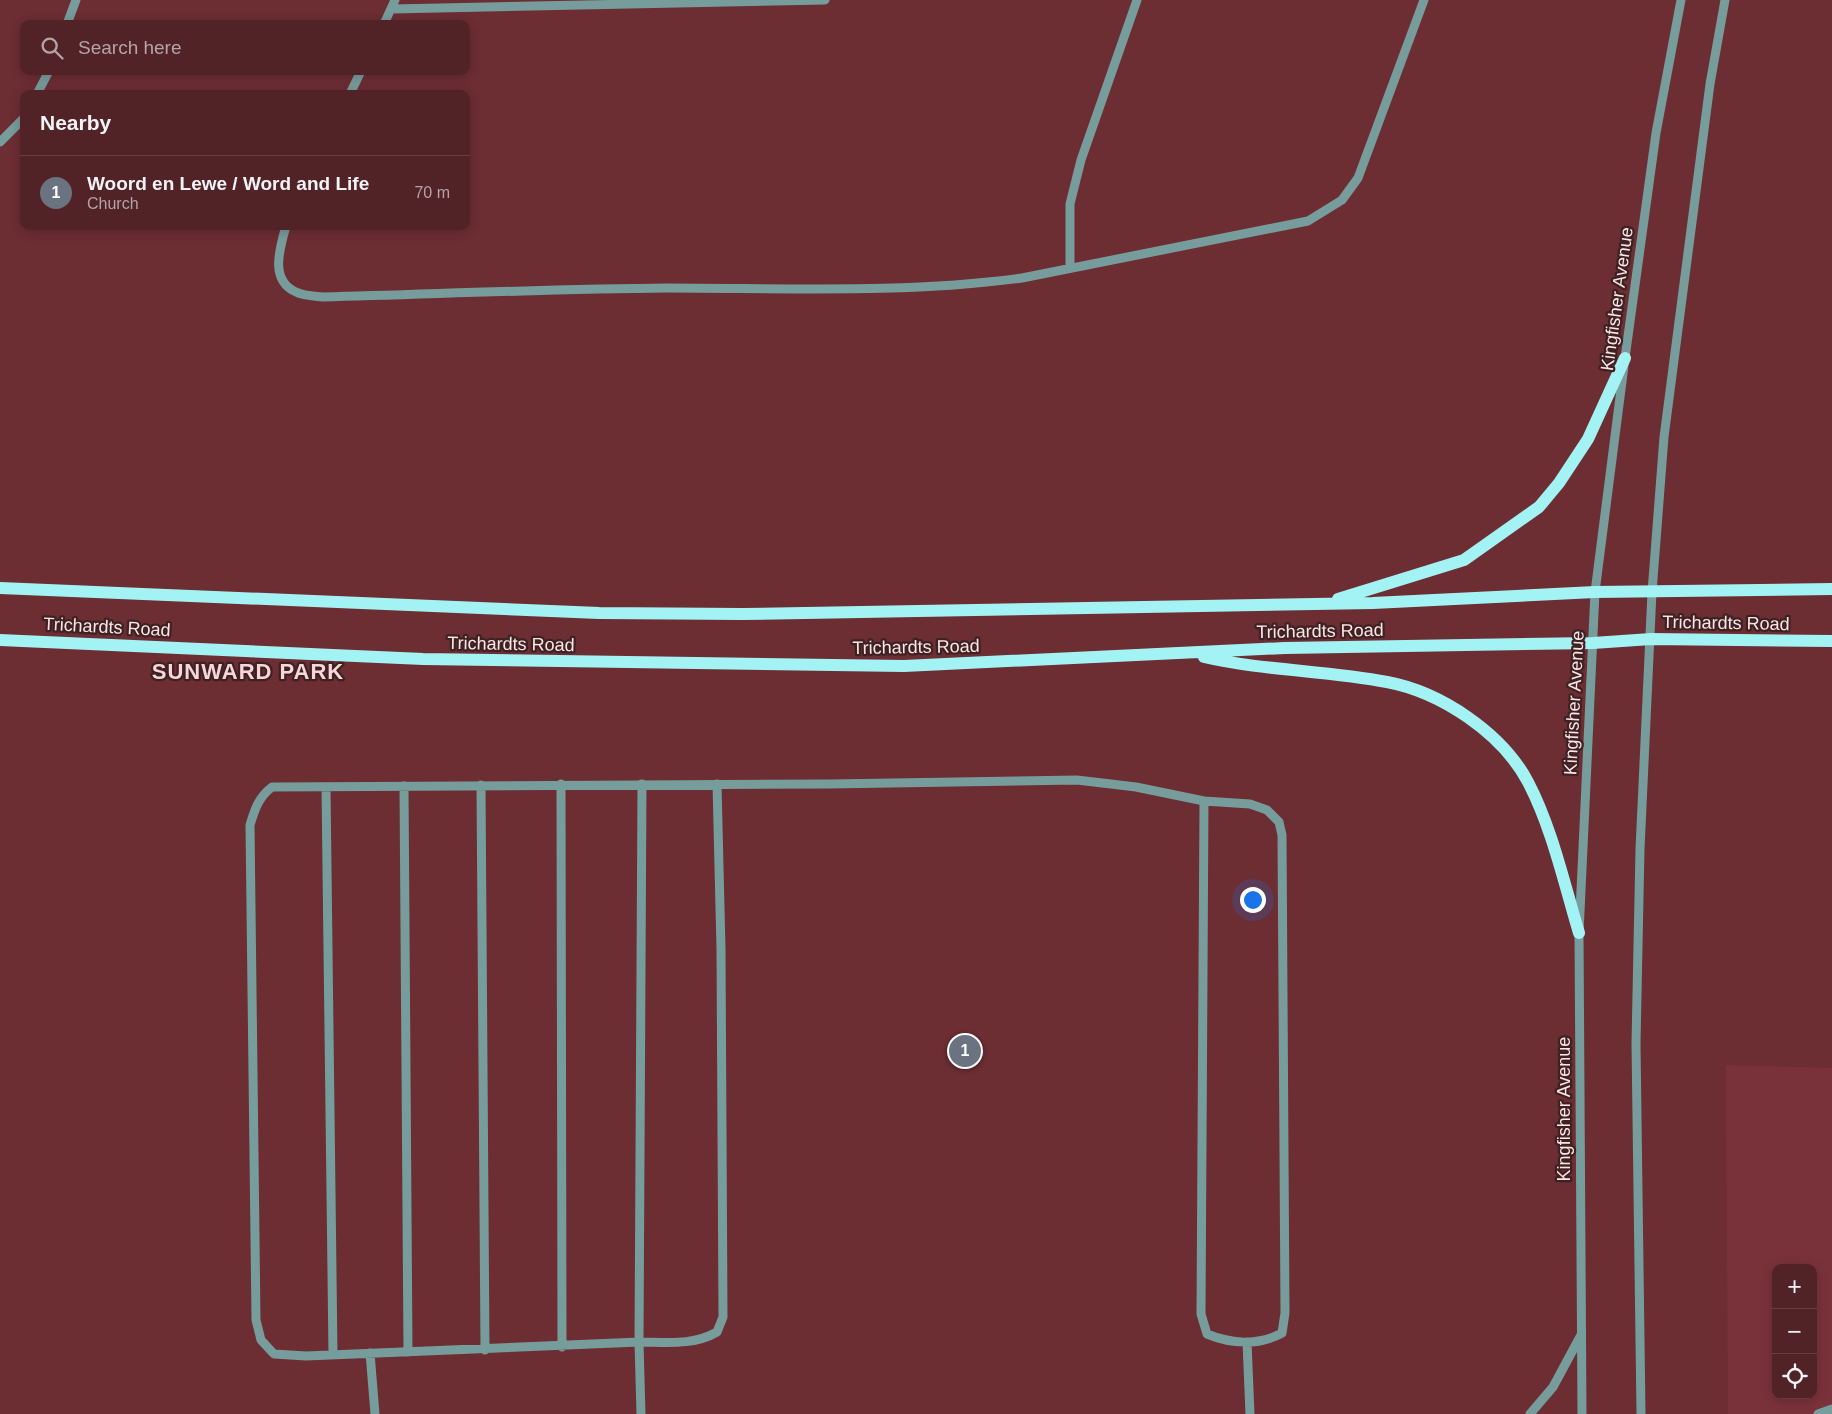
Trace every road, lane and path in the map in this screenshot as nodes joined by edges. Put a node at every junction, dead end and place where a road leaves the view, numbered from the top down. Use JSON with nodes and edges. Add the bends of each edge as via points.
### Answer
{"nodes":[{"id":1,"x":76,"y":0,"type":"edge"},
{"id":2,"x":825,"y":0,"type":"edge"},
{"id":3,"x":1137,"y":0,"type":"edge"},
{"id":4,"x":1424,"y":0,"type":"edge"},
{"id":5,"x":1681,"y":0,"type":"edge"},
{"id":6,"x":1725,"y":0,"type":"edge"},
{"id":7,"x":394,"y":4,"type":"edge"},
{"id":8,"x":68,"y":20,"type":"edge"},
{"id":9,"x":386,"y":20,"type":"edge"},
{"id":10,"x":47,"y":75,"type":"edge"},
{"id":11,"x":359,"y":75,"type":"edge"},
{"id":12,"x":39,"y":90,"type":"edge"},
{"id":13,"x":352,"y":90,"type":"edge"},
{"id":14,"x":20,"y":122,"type":"edge"},
{"id":15,"x":0,"y":142,"type":"edge"},
{"id":16,"x":285,"y":230,"type":"edge"},
{"id":17,"x":1070,"y":267,"type":"junction"},
{"id":18,"x":1625,"y":358,"type":"junction"},
{"id":19,"x":0,"y":588,"type":"edge"},
{"id":20,"x":1832,"y":589,"type":"edge"},
{"id":21,"x":1596,"y":592,"type":"junction"},
{"id":22,"x":1652,"y":592,"type":"junction"},
{"id":23,"x":1321,"y":603,"type":"junction"},
{"id":24,"x":1651,"y":639,"type":"junction"},
{"id":25,"x":0,"y":640,"type":"edge"},
{"id":26,"x":1832,"y":641,"type":"edge"},
{"id":27,"x":1593,"y":643,"type":"junction"},
{"id":28,"x":1191,"y":654,"type":"junction"},
{"id":29,"x":561,"y":784,"type":"junction"},
{"id":30,"x":642,"y":784,"type":"junction"},
{"id":31,"x":717,"y":784,"type":"junction"},
{"id":32,"x":481,"y":785,"type":"junction"},
{"id":33,"x":404,"y":786,"type":"junction"},
{"id":34,"x":326,"y":787,"type":"junction"},
{"id":35,"x":1204,"y":800,"type":"junction"},
{"id":36,"x":1579,"y":932,"type":"junction"},
{"id":37,"x":1582,"y":1334,"type":"junction"},
{"id":38,"x":639,"y":1342,"type":"junction"},
{"id":39,"x":1247,"y":1342,"type":"junction"},
{"id":40,"x":562,"y":1347,"type":"junction"},
{"id":41,"x":485,"y":1350,"type":"junction"},
{"id":42,"x":408,"y":1352,"type":"junction"},
{"id":43,"x":370,"y":1353,"type":"junction"},
{"id":44,"x":333,"y":1355,"type":"junction"},
{"id":45,"x":1832,"y":1408,"type":"edge"},
{"id":46,"x":375,"y":1414,"type":"edge"},
{"id":47,"x":641,"y":1414,"type":"edge"},
{"id":48,"x":1250,"y":1414,"type":"edge"},
{"id":49,"x":1530,"y":1414,"type":"edge"},
{"id":50,"x":1582,"y":1414,"type":"edge"},
{"id":51,"x":1641,"y":1414,"type":"edge"},
{"id":52,"x":1818,"y":1414,"type":"edge"}],
"edges":[{"from":1,"to":8,"type":"street"},
{"from":2,"to":7,"type":"street"},
{"from":3,"to":17,"type":"street","via":[[1081,160],[1070,204]]},
{"from":4,"to":17,"type":"street","via":[[1358,178],[1342,200],[1308,221]]},
{"from":5,"to":18,"type":"street","name":"Kingfisher Avenue","via":[[1656,133]]},
{"from":6,"to":22,"type":"street","via":[[1710,84],[1664,437]]},
{"from":7,"to":9,"type":"street"},
{"from":10,"to":12,"type":"street"},
{"from":11,"to":13,"type":"street"},
{"from":14,"to":15,"type":"street"},
{"from":16,"to":17,"type":"street","via":[[279,250],[278,271],[282,280],[298,293],[323,297],[976,284]]},
{"from":18,"to":21,"type":"street","name":"Kingfisher Avenue"},
{"from":18,"to":23,"type":"main road","via":[[1588,439],[1559,484],[1539,507],[1464,560]]},
{"from":19,"to":23,"type":"main road","name":"Trichardts Road","via":[[599,613],[958,612]]},
{"from":20,"to":22,"type":"main road","name":"Trichardts Road"},
{"from":21,"to":22,"type":"main road","name":"Trichardts Road"},
{"from":21,"to":23,"type":"main road","name":"Trichardts Road"},
{"from":21,"to":27,"type":"street","name":"Kingfisher Avenue"},
{"from":22,"to":24,"type":"street"},
{"from":24,"to":26,"type":"main road","name":"Trichardts Road"},
{"from":24,"to":27,"type":"main road","name":"Trichardts Road"},
{"from":24,"to":51,"type":"street","via":[[1640,849],[1636,1043]]},
{"from":25,"to":28,"type":"main road","name":"Trichardts Road","via":[[423,660],[751,665],[904,666]]},
{"from":27,"to":28,"type":"main road","name":"Trichardts Road","via":[[1285,648]]},
{"from":27,"to":36,"type":"street","name":"Kingfisher Avenue"},
{"from":28,"to":36,"type":"main road","via":[[1240,665],[1388,682],[1426,693],[1465,714],[1507,753],[1528,782],[1555,853]]},
{"from":29,"to":30,"type":"street"},
{"from":29,"to":32,"type":"street"},
{"from":29,"to":40,"type":"street"},
{"from":30,"to":31,"type":"street"},
{"from":30,"to":38,"type":"street"},
{"from":31,"to":35,"type":"street","via":[[1077,780]]},
{"from":31,"to":38,"type":"street","via":[[723,1317],[717,1332],[704,1340]]},
{"from":32,"to":33,"type":"street"},
{"from":32,"to":41,"type":"street"},
{"from":33,"to":34,"type":"street"},
{"from":33,"to":42,"type":"street"},
{"from":34,"to":44,"type":"street"},
{"from":34,"to":44,"type":"street","via":[[272,787],[256,804],[250,825],[253,1082],[256,1320],[261,1340],[274,1354]]},
{"from":35,"to":39,"type":"street","via":[[1201,1314],[1207,1334],[1225,1341]]},
{"from":35,"to":39,"type":"street","via":[[1250,804],[1267,810],[1279,822],[1282,835],[1285,1313],[1282,1333],[1272,1339]]},
{"from":36,"to":37,"type":"street","name":"Kingfisher Avenue"},
{"from":37,"to":49,"type":"street","via":[[1553,1387]]},
{"from":37,"to":50,"type":"street","name":"Kingfisher Avenue"},
{"from":38,"to":40,"type":"street"},
{"from":38,"to":47,"type":"street"},
{"from":39,"to":48,"type":"street"},
{"from":40,"to":41,"type":"street"},
{"from":41,"to":42,"type":"street"},
{"from":42,"to":43,"type":"street"},
{"from":43,"to":44,"type":"street"},
{"from":43,"to":46,"type":"street"},
{"from":45,"to":52,"type":"street"}]}
